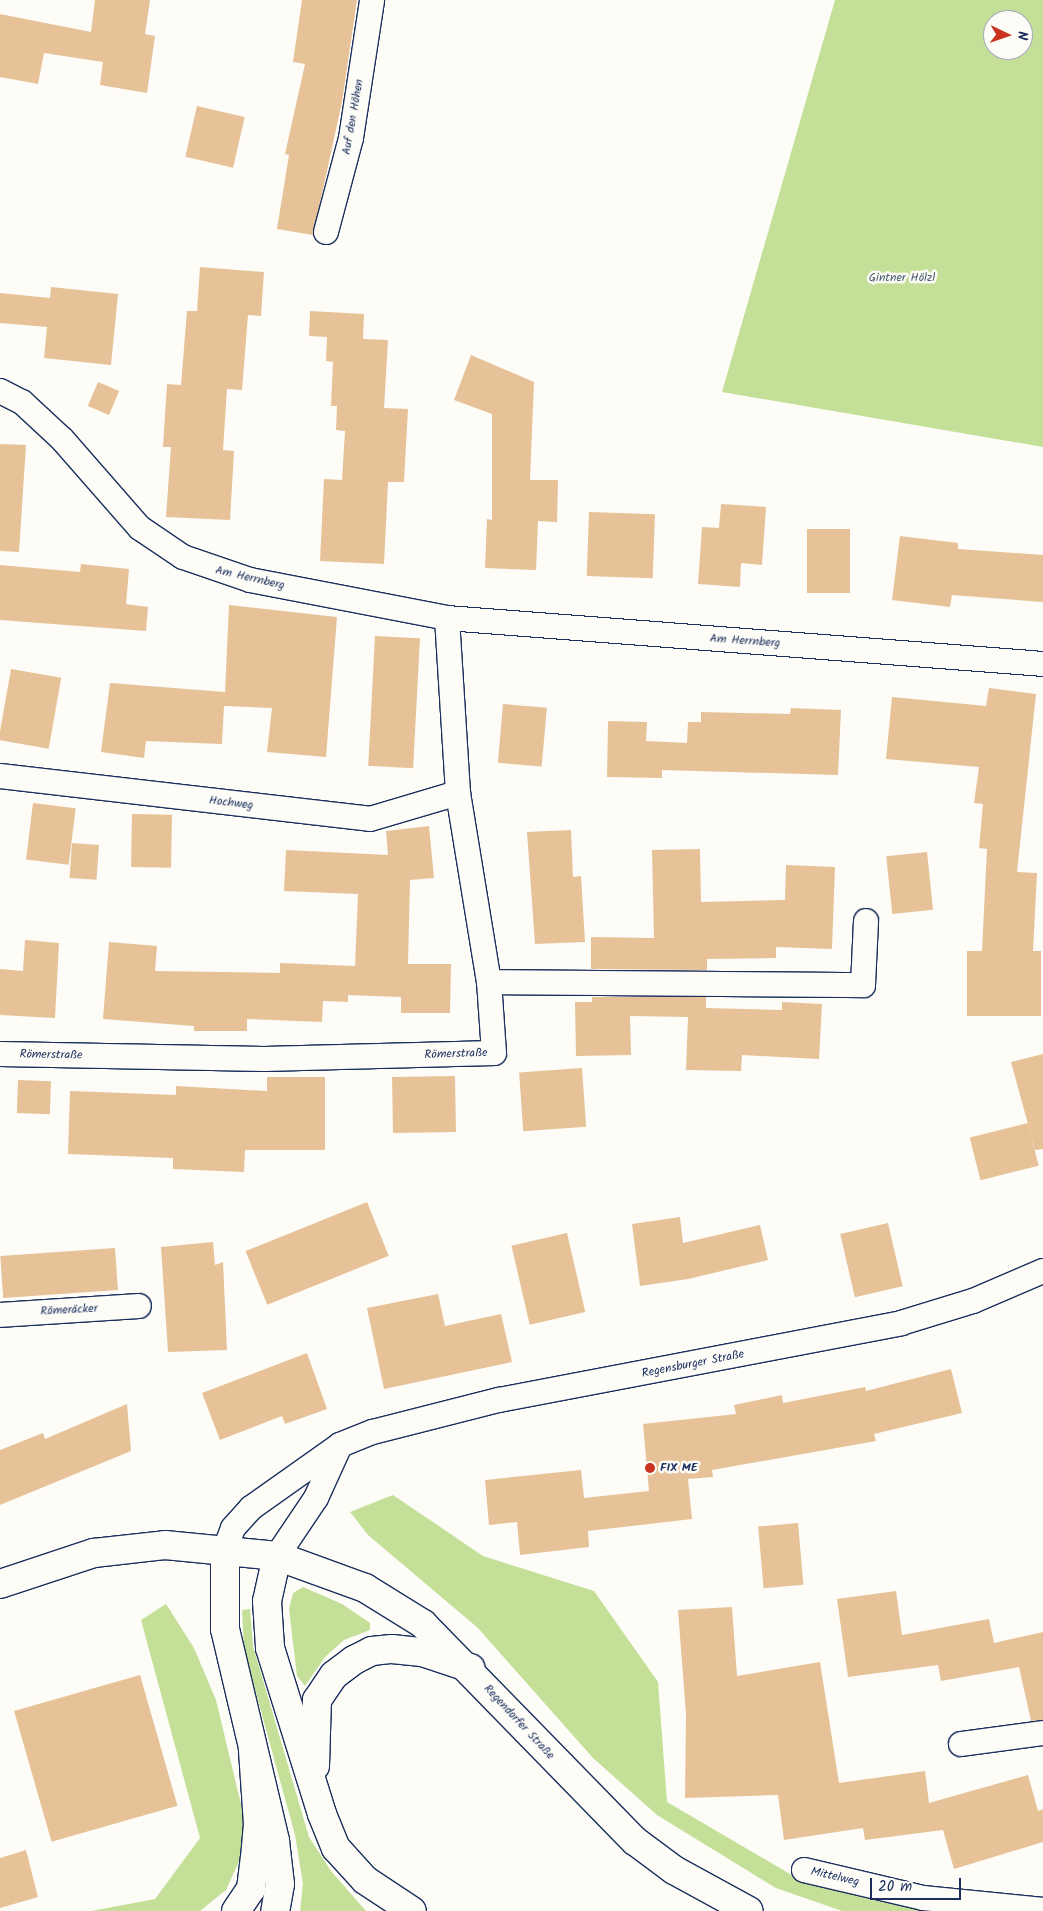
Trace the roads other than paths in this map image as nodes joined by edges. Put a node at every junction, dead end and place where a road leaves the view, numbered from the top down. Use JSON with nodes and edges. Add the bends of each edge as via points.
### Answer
{"nodes":[{"id":1,"x":372,"y":0,"type":"edge"},
{"id":2,"x":326,"y":232,"type":"dead end"},
{"id":3,"x":0,"y":391,"type":"edge"},
{"id":4,"x":447,"y":618,"type":"junction"},
{"id":5,"x":1043,"y":664,"type":"edge"},
{"id":6,"x":0,"y":776,"type":"edge"},
{"id":7,"x":458,"y":793,"type":"junction"},
{"id":8,"x":866,"y":922,"type":"dead end"},
{"id":9,"x":489,"y":982,"type":"junction"},
{"id":10,"x":0,"y":1054,"type":"edge"},
{"id":11,"x":1043,"y":1271,"type":"edge"},
{"id":12,"x":139,"y":1306,"type":"dead end"},
{"id":13,"x":0,"y":1315,"type":"edge"},
{"id":14,"x":340,"y":1445,"type":"junction"},
{"id":15,"x":225,"y":1549,"type":"junction"},
{"id":16,"x":277,"y":1556,"type":"junction"},
{"id":17,"x":0,"y":1584,"type":"edge"},
{"id":18,"x":470,"y":1668,"type":"junction"},
{"id":19,"x":1043,"y":1733,"type":"edge"},
{"id":20,"x":961,"y":1744,"type":"dead end"},
{"id":21,"x":253,"y":1750,"type":"junction"},
{"id":22,"x":322,"y":1814,"type":"junction"},
{"id":23,"x":804,"y":1870,"type":"dead end"},
{"id":24,"x":1043,"y":1910,"type":"edge"},
{"id":25,"x":236,"y":1911,"type":"edge"},
{"id":26,"x":275,"y":1911,"type":"edge"},
{"id":27,"x":412,"y":1911,"type":"edge"},
{"id":28,"x":749,"y":1911,"type":"edge"}],
"edges":[{"from":1,"to":2,"type":"street","name":"Auf den Höhen","via":[[351,138]]},
{"from":3,"to":4,"type":"street","name":"Am Herrnberg","via":[[22,402],[62,439],[140,528],[183,557],[250,580]]},
{"from":4,"to":5,"type":"street","name":"Am Herrnberg"},
{"from":4,"to":7,"type":"street"},
{"from":6,"to":7,"type":"street","name":"Hochweg","via":[[370,819]]},
{"from":7,"to":9,"type":"street"},
{"from":8,"to":9,"type":"street","via":[[863,985]]},
{"from":9,"to":10,"type":"street","name":"Römerstraße","via":[[494,1053],[264,1059]]},
{"from":11,"to":14,"type":"street","name":"Regensburger Straße","via":[[973,1301],[901,1323],[499,1400],[373,1432]]},
{"from":12,"to":13,"type":"street","name":"Römeräcker"},
{"from":14,"to":15,"type":"street","name":"Regensburger Straße","via":[[251,1508],[233,1528]]},
{"from":14,"to":16,"type":"street","via":[[316,1498]]},
{"from":15,"to":16,"type":"main road"},
{"from":15,"to":17,"type":"main road","via":[[165,1545],[94,1553]]},
{"from":15,"to":21,"type":"main road","via":[[225,1629]]},
{"from":16,"to":18,"type":"main road","name":"Regendorfer Straße","via":[[365,1588],[423,1624]]},
{"from":16,"to":22,"type":"main road","via":[[267,1601],[270,1648]]},
{"from":18,"to":22,"type":"main road","via":[[422,1652],[392,1649],[354,1660],[334,1675],[317,1700],[313,1731]]},
{"from":18,"to":28,"type":"main road","name":"Regendorfer Straße","via":[[568,1775],[635,1842],[674,1870]]},
{"from":19,"to":20,"type":"street"},
{"from":21,"to":25,"type":"main road","via":[[258,1824],[255,1858],[251,1889]]},
{"from":21,"to":26,"type":"main road","via":[[275,1841],[280,1884]]},
{"from":22,"to":27,"type":"main road","via":[[336,1848],[365,1880]]},
{"from":23,"to":24,"type":"street","name":"Mittelweg","via":[[923,1898]]}]}
